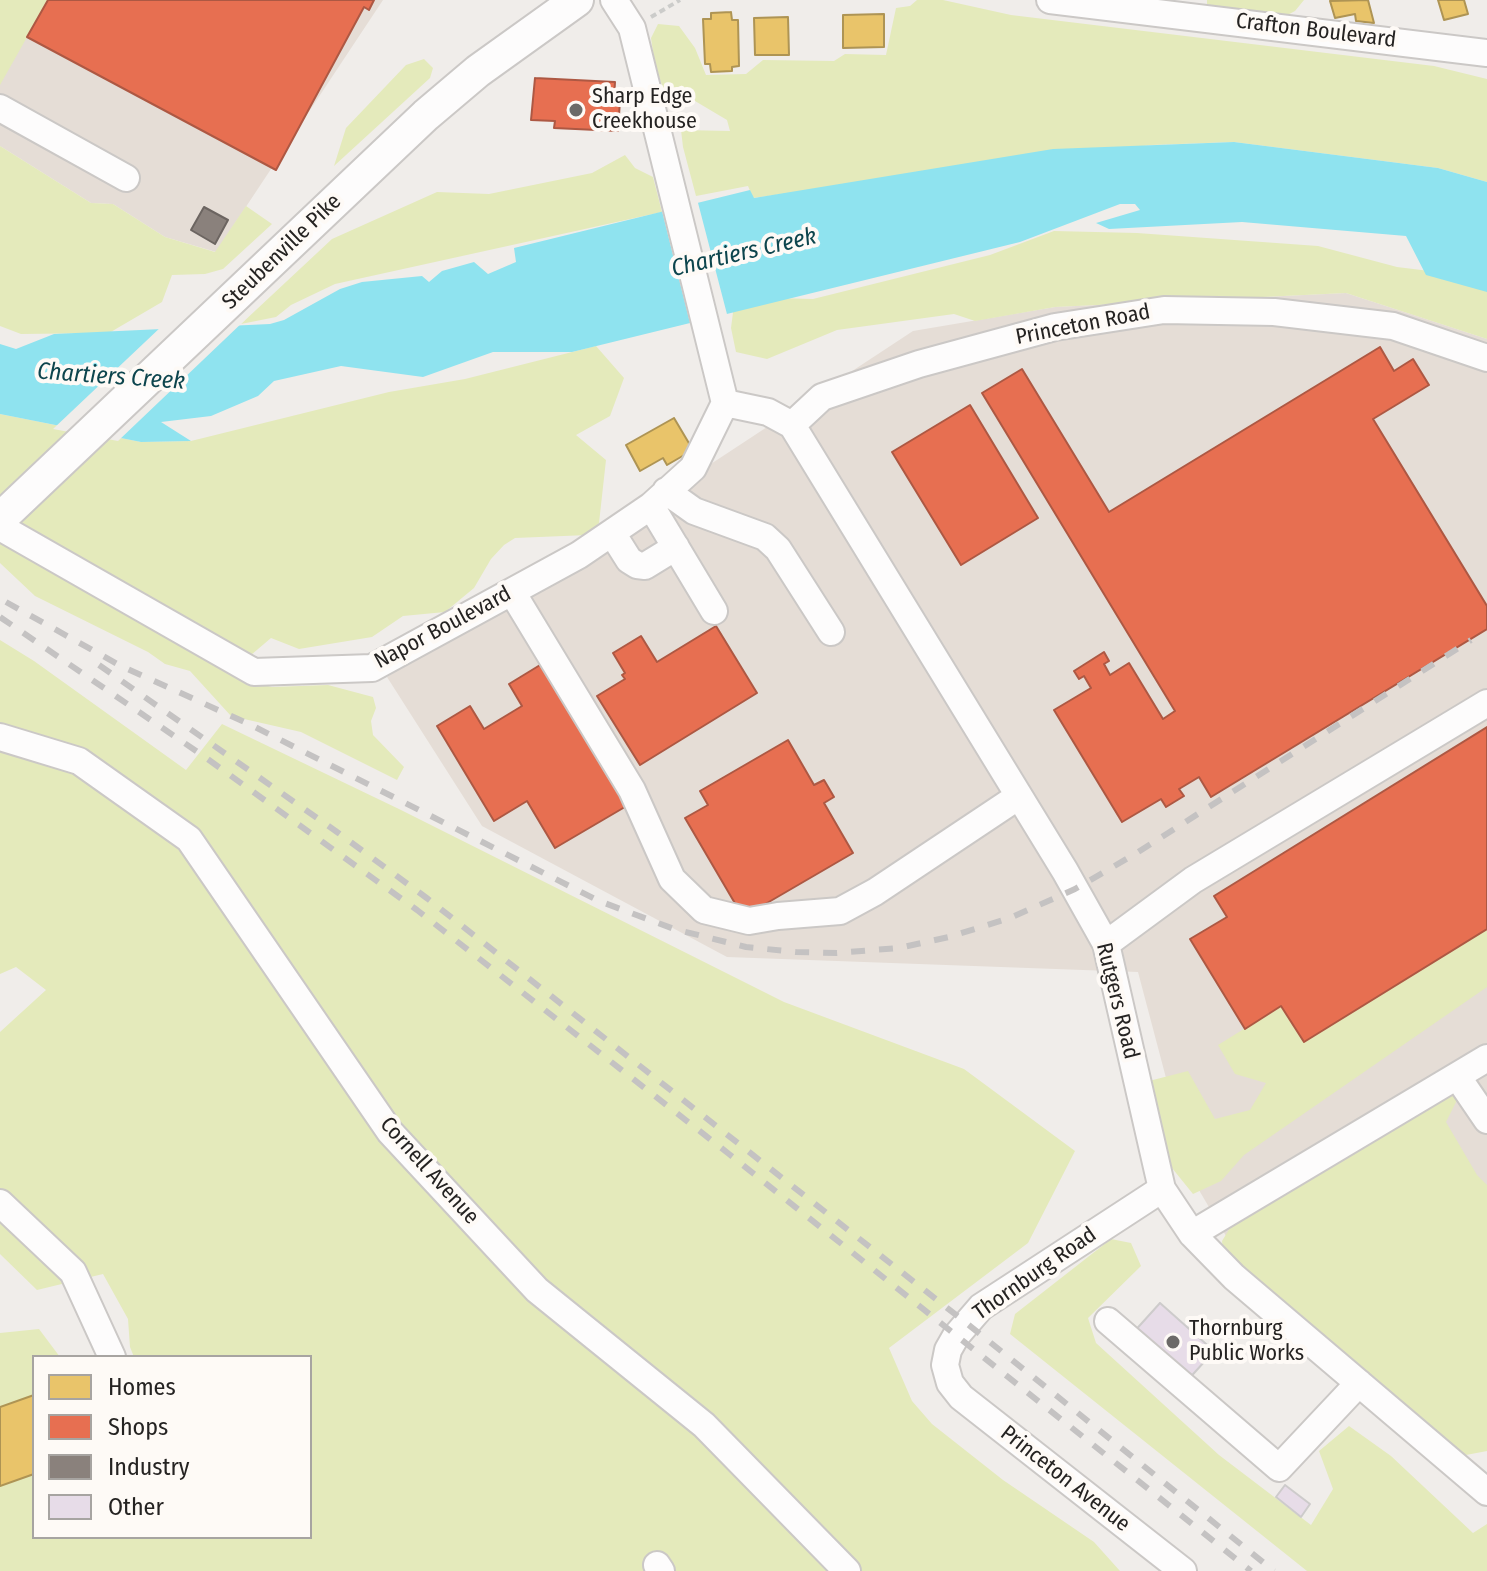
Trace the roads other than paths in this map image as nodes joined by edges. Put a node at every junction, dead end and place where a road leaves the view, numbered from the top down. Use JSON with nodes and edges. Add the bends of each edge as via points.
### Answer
{"nodes":[{"id":1,"x":577,"y":0,"type":"edge"},
{"id":2,"x":614,"y":0,"type":"edge"},
{"id":3,"x":1050,"y":0,"type":"edge"},
{"id":4,"x":1487,"y":53,"type":"edge"},
{"id":5,"x":0,"y":108,"type":"edge"},
{"id":6,"x":126,"y":178,"type":"dead end"},
{"id":7,"x":1487,"y":358,"type":"edge"},
{"id":8,"x":722,"y":390,"type":"junction"},
{"id":9,"x":792,"y":425,"type":"junction"},
{"id":10,"x":659,"y":498,"type":"junction"},
{"id":11,"x":0,"y":519,"type":"edge"},
{"id":12,"x":0,"y":527,"type":"edge"},
{"id":13,"x":612,"y":533,"type":"junction"},
{"id":14,"x":676,"y":547,"type":"junction"},
{"id":15,"x":512,"y":592,"type":"junction"},
{"id":16,"x":714,"y":611,"type":"dead end"},
{"id":17,"x":831,"y":632,"type":"dead end"},
{"id":18,"x":1487,"y":703,"type":"edge"},
{"id":19,"x":0,"y":737,"type":"edge"},
{"id":20,"x":1019,"y":796,"type":"junction"},
{"id":21,"x":1106,"y":944,"type":"junction"},
{"id":22,"x":1487,"y":1058,"type":"edge"},
{"id":23,"x":1457,"y":1076,"type":"junction"},
{"id":24,"x":1487,"y":1120,"type":"edge"},
{"id":25,"x":1162,"y":1189,"type":"junction"},
{"id":26,"x":0,"y":1203,"type":"edge"},
{"id":27,"x":1192,"y":1234,"type":"junction"},
{"id":28,"x":1108,"y":1321,"type":"dead end"},
{"id":29,"x":111,"y":1355,"type":"edge"},
{"id":30,"x":950,"y":1383,"type":"joint"},
{"id":31,"x":1359,"y":1383,"type":"junction"},
{"id":32,"x":1482,"y":1480,"type":"edge"},
{"id":33,"x":847,"y":1571,"type":"edge"},
{"id":34,"x":1183,"y":1571,"type":"edge"}],
"edges":[{"from":1,"to":11,"type":"main road","name":"Steubenville Pike","via":[[426,115]]},
{"from":2,"to":8,"type":"street","via":[[632,28]]},
{"from":3,"to":4,"type":"street","name":"Crafton Boulevard"},
{"from":5,"to":6,"type":"street"},
{"from":7,"to":9,"type":"street","name":"Princeton Road","via":[[1393,326],[1274,312],[1164,310],[1055,327],[919,364],[822,397]]},
{"from":8,"to":9,"type":"street"},
{"from":8,"to":10,"type":"street","name":"Napor Boulevard","via":[[693,468]]},
{"from":9,"to":20,"type":"street","name":"Rutgers Road"},
{"from":10,"to":13,"type":"street","name":"Napor Boulevard"},
{"from":10,"to":14,"type":"street"},
{"from":10,"to":17,"type":"street","via":[[765,537]]},
{"from":12,"to":15,"type":"street","name":"Napor Boulevard","via":[[254,672],[372,668]]},
{"from":13,"to":14,"type":"street","via":[[637,565],[645,566]]},
{"from":13,"to":15,"type":"street","name":"Napor Boulevard"},
{"from":14,"to":16,"type":"street"},
{"from":15,"to":20,"type":"street","via":[[632,790],[672,879],[704,910],[749,921],[840,911]]},
{"from":18,"to":21,"type":"street","via":[[1193,880]]},
{"from":19,"to":33,"type":"street","name":"Cornell Avenue","via":[[79,761],[189,839],[390,1132],[537,1290],[704,1425]]},
{"from":20,"to":21,"type":"street","name":"Rutgers Road"},
{"from":21,"to":25,"type":"street","name":"Rutgers Road"},
{"from":22,"to":23,"type":"street"},
{"from":23,"to":24,"type":"street"},
{"from":23,"to":27,"type":"street"},
{"from":25,"to":27,"type":"street","name":"Rutgers Road"},
{"from":25,"to":30,"type":"street","name":"Thornburg Road","via":[[981,1307],[948,1350]]},
{"from":26,"to":29,"type":"street","via":[[73,1272]]},
{"from":27,"to":31,"type":"street","name":"Rutgers Road","via":[[1234,1277]]},
{"from":28,"to":31,"type":"street","via":[[1279,1468]]},
{"from":30,"to":34,"type":"street","name":"Princeton Avenue"},
{"from":31,"to":32,"type":"street","name":"Rutgers Road"}]}
